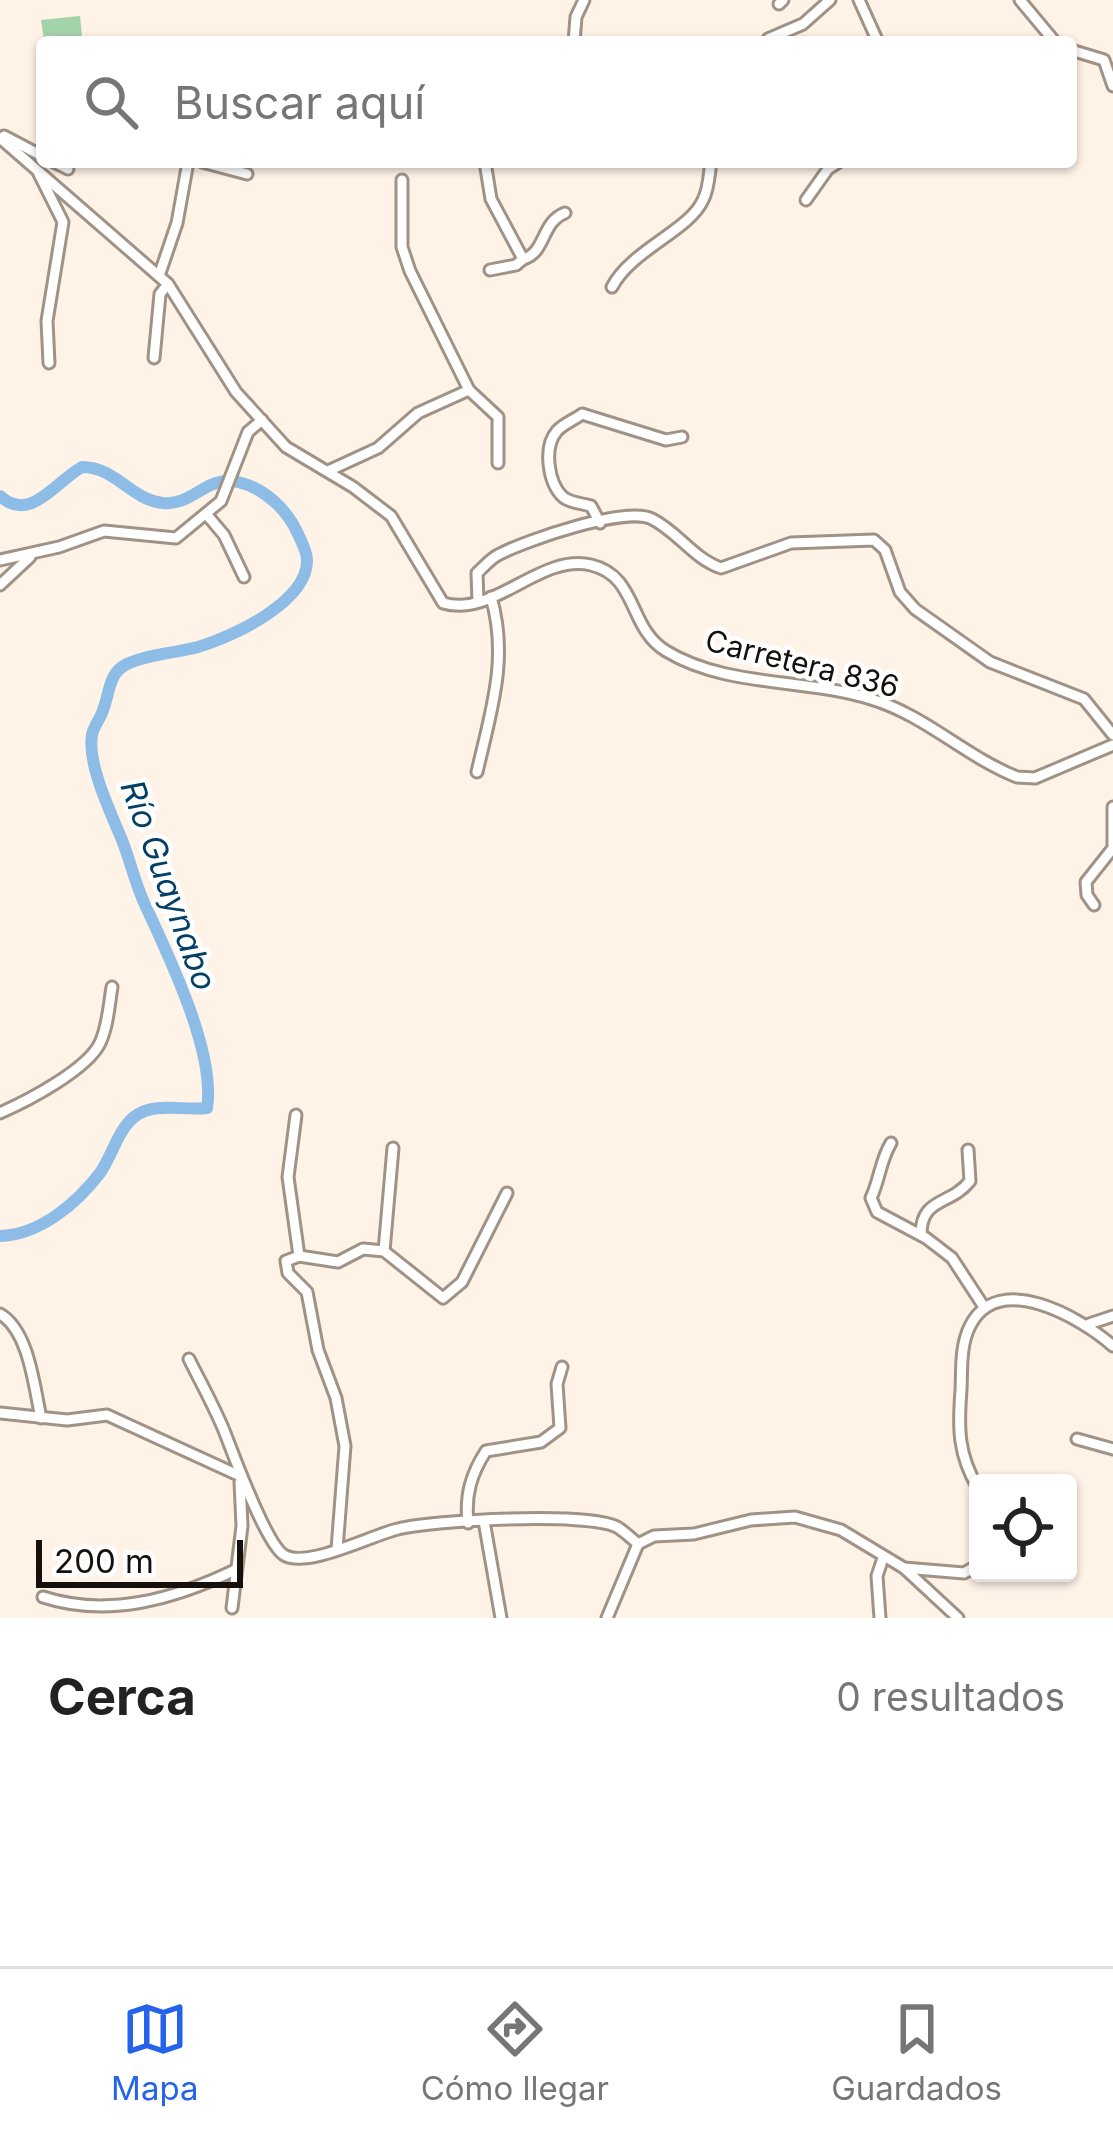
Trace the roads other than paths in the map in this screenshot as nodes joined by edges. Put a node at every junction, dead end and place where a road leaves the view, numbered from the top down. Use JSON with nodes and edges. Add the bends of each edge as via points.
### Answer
{"nodes":[{"id":1,"x":584,"y":0,"type":"edge"},
{"id":2,"x":830,"y":0,"type":"edge"},
{"id":3,"x":859,"y":0,"type":"edge"},
{"id":4,"x":1020,"y":0,"type":"edge"},
{"id":5,"x":575,"y":36,"type":"edge"},
{"id":6,"x":775,"y":36,"type":"edge"},
{"id":7,"x":875,"y":36,"type":"edge"},
{"id":8,"x":1049,"y":36,"type":"edge"},
{"id":9,"x":1077,"y":52,"type":"edge"},
{"id":10,"x":1113,"y":86,"type":"edge"},
{"id":11,"x":0,"y":136,"type":"edge"},
{"id":12,"x":36,"y":153,"type":"edge"},
{"id":13,"x":187,"y":168,"type":"edge"},
{"id":14,"x":224,"y":168,"type":"edge"},
{"id":15,"x":485,"y":168,"type":"edge"},
{"id":16,"x":710,"y":168,"type":"edge"},
{"id":17,"x":831,"y":168,"type":"edge"},
{"id":18,"x":36,"y":170,"type":"junction"},
{"id":19,"x":247,"y":174,"type":"dead end"},
{"id":20,"x":402,"y":180,"type":"dead end"},
{"id":21,"x":806,"y":200,"type":"dead end"},
{"id":22,"x":565,"y":212,"type":"dead end"},
{"id":23,"x":523,"y":259,"type":"junction"},
{"id":24,"x":490,"y":271,"type":"dead end"},
{"id":25,"x":164,"y":280,"type":"junction"},
{"id":26,"x":612,"y":287,"type":"dead end"},
{"id":27,"x":154,"y":358,"type":"dead end"},
{"id":28,"x":49,"y":363,"type":"dead end"},
{"id":29,"x":469,"y":390,"type":"junction"},
{"id":30,"x":262,"y":420,"type":"junction"},
{"id":31,"x":682,"y":437,"type":"dead end"},
{"id":32,"x":498,"y":464,"type":"dead end"},
{"id":33,"x":328,"y":471,"type":"junction"},
{"id":34,"x":207,"y":515,"type":"junction"},
{"id":35,"x":600,"y":523,"type":"junction"},
{"id":36,"x":34,"y":554,"type":"junction"},
{"id":37,"x":0,"y":560,"type":"edge"},
{"id":38,"x":244,"y":577,"type":"dead end"},
{"id":39,"x":0,"y":585,"type":"edge"},
{"id":40,"x":490,"y":597,"type":"junction"},
{"id":41,"x":478,"y":602,"type":"junction"},
{"id":42,"x":1112,"y":744,"type":"edge"},
{"id":43,"x":476,"y":772,"type":"dead end"},
{"id":44,"x":1113,"y":807,"type":"edge"},
{"id":45,"x":1094,"y":905,"type":"dead end"},
{"id":46,"x":112,"y":987,"type":"dead end"},
{"id":47,"x":0,"y":1113,"type":"edge"},
{"id":48,"x":296,"y":1114,"type":"dead end"},
{"id":49,"x":891,"y":1143,"type":"dead end"},
{"id":50,"x":393,"y":1148,"type":"dead end"},
{"id":51,"x":968,"y":1150,"type":"dead end"},
{"id":52,"x":507,"y":1193,"type":"dead end"},
{"id":53,"x":921,"y":1235,"type":"junction"},
{"id":54,"x":384,"y":1251,"type":"junction"},
{"id":55,"x":299,"y":1256,"type":"junction"},
{"id":56,"x":984,"y":1307,"type":"junction"},
{"id":57,"x":0,"y":1314,"type":"edge"},
{"id":58,"x":1113,"y":1316,"type":"edge"},
{"id":59,"x":1089,"y":1324,"type":"junction"},
{"id":60,"x":1113,"y":1346,"type":"edge"},
{"id":61,"x":189,"y":1359,"type":"dead end"},
{"id":62,"x":562,"y":1367,"type":"dead end"},
{"id":63,"x":0,"y":1413,"type":"edge"},
{"id":64,"x":41,"y":1418,"type":"junction"},
{"id":65,"x":1077,"y":1439,"type":"dead end"},
{"id":66,"x":1113,"y":1449,"type":"edge"},
{"id":67,"x":970,"y":1474,"type":"edge"},
{"id":68,"x":238,"y":1476,"type":"junction"},
{"id":69,"x":484,"y":1521,"type":"junction"},
{"id":70,"x":468,"y":1523,"type":"junction"},
{"id":71,"x":638,"y":1544,"type":"junction"},
{"id":72,"x":337,"y":1550,"type":"junction"},
{"id":73,"x":884,"y":1558,"type":"junction"},
{"id":74,"x":904,"y":1568,"type":"junction"},
{"id":75,"x":235,"y":1570,"type":"junction"},
{"id":76,"x":969,"y":1570,"type":"edge"},
{"id":77,"x":43,"y":1597,"type":"dead end"},
{"id":78,"x":232,"y":1608,"type":"dead end"},
{"id":79,"x":501,"y":1618,"type":"edge"},
{"id":80,"x":607,"y":1618,"type":"edge"},
{"id":81,"x":880,"y":1618,"type":"edge"},
{"id":82,"x":958,"y":1618,"type":"edge"}],
"edges":[{"from":1,"to":5,"type":"street"},
{"from":2,"to":6,"type":"street"},
{"from":3,"to":7,"type":"street"},
{"from":4,"to":8,"type":"street"},
{"from":9,"to":10,"type":"street","via":[[1104,60]]},
{"from":11,"to":12,"type":"street"},
{"from":11,"to":18,"type":"street"},
{"from":13,"to":25,"type":"street"},
{"from":14,"to":19,"type":"street"},
{"from":15,"to":23,"type":"street","via":[[491,199]]},
{"from":16,"to":26,"type":"street","via":[[698,209]]},
{"from":17,"to":21,"type":"street"},
{"from":18,"to":25,"type":"street"},
{"from":18,"to":28,"type":"street","via":[[63,223],[47,321]]},
{"from":20,"to":29,"type":"street","via":[[402,247]]},
{"from":22,"to":23,"type":"street"},
{"from":23,"to":24,"type":"street"},
{"from":25,"to":27,"type":"street"},
{"from":25,"to":30,"type":"street"},
{"from":29,"to":32,"type":"street","via":[[498,418]]},
{"from":29,"to":33,"type":"street"},
{"from":30,"to":33,"type":"street","via":[[286,447]]},
{"from":30,"to":34,"type":"street","via":[[249,430],[221,501]]},
{"from":31,"to":35,"type":"street","via":[[666,440],[582,415],[559,429],[550,450],[557,490],[591,506]]},
{"from":33,"to":41,"type":"street","via":[[392,516],[443,603]]},
{"from":34,"to":36,"type":"street","via":[[176,538],[104,531]]},
{"from":34,"to":38,"type":"street"},
{"from":35,"to":41,"type":"street","via":[[494,557],[477,573]]},
{"from":35,"to":42,"type":"street","via":[[648,516],[721,568],[791,543],[874,539],[914,610],[990,662],[1084,700]]},
{"from":36,"to":37,"type":"street"},
{"from":36,"to":39,"type":"street"},
{"from":40,"to":41,"type":"street","name":"Carretera 836"},
{"from":40,"to":42,"type":"street","name":"Carretera 836","via":[[561,567],[596,566],[620,579],[645,633],[668,652],[750,678],[877,701],[1017,777],[1035,778]]},
{"from":40,"to":43,"type":"street","via":[[501,671]]},
{"from":44,"to":45,"type":"street","via":[[1113,848],[1086,882]]},
{"from":46,"to":47,"type":"street","via":[[94,1052]]},
{"from":48,"to":55,"type":"street","via":[[288,1177]]},
{"from":49,"to":53,"type":"street","via":[[871,1198],[877,1212]]},
{"from":50,"to":54,"type":"street"},
{"from":51,"to":53,"type":"street","via":[[970,1181],[929,1208]]},
{"from":52,"to":54,"type":"street","via":[[448,1296],[429,1291]]},
{"from":53,"to":56,"type":"street","via":[[952,1258]]},
{"from":54,"to":55,"type":"street","via":[[364,1249],[338,1262]]},
{"from":55,"to":72,"type":"street","via":[[284,1267],[308,1292],[345,1446]]},
{"from":56,"to":59,"type":"street","via":[[1024,1302]]},
{"from":56,"to":67,"type":"street","via":[[963,1343],[958,1433]]},
{"from":57,"to":64,"type":"street","via":[[13,1322]]},
{"from":58,"to":59,"type":"street"},
{"from":59,"to":60,"type":"street"},
{"from":61,"to":68,"type":"street"},
{"from":62,"to":70,"type":"street","via":[[560,1428],[541,1442],[486,1451],[465,1501]]},
{"from":63,"to":64,"type":"street"},
{"from":64,"to":68,"type":"street","via":[[106,1415]]},
{"from":65,"to":66,"type":"street"},
{"from":68,"to":72,"type":"street","via":[[285,1556]]},
{"from":68,"to":75,"type":"street"},
{"from":69,"to":70,"type":"street"},
{"from":69,"to":71,"type":"street","via":[[596,1523]]},
{"from":69,"to":79,"type":"street"},
{"from":70,"to":72,"type":"street","via":[[401,1528]]},
{"from":71,"to":73,"type":"street","via":[[795,1517],[841,1530]]},
{"from":71,"to":80,"type":"street"},
{"from":73,"to":74,"type":"street"},
{"from":73,"to":81,"type":"street"},
{"from":74,"to":76,"type":"street"},
{"from":74,"to":82,"type":"street"},
{"from":75,"to":77,"type":"street","via":[[188,1594],[118,1611],[94,1613]]},
{"from":75,"to":78,"type":"street"}]}
